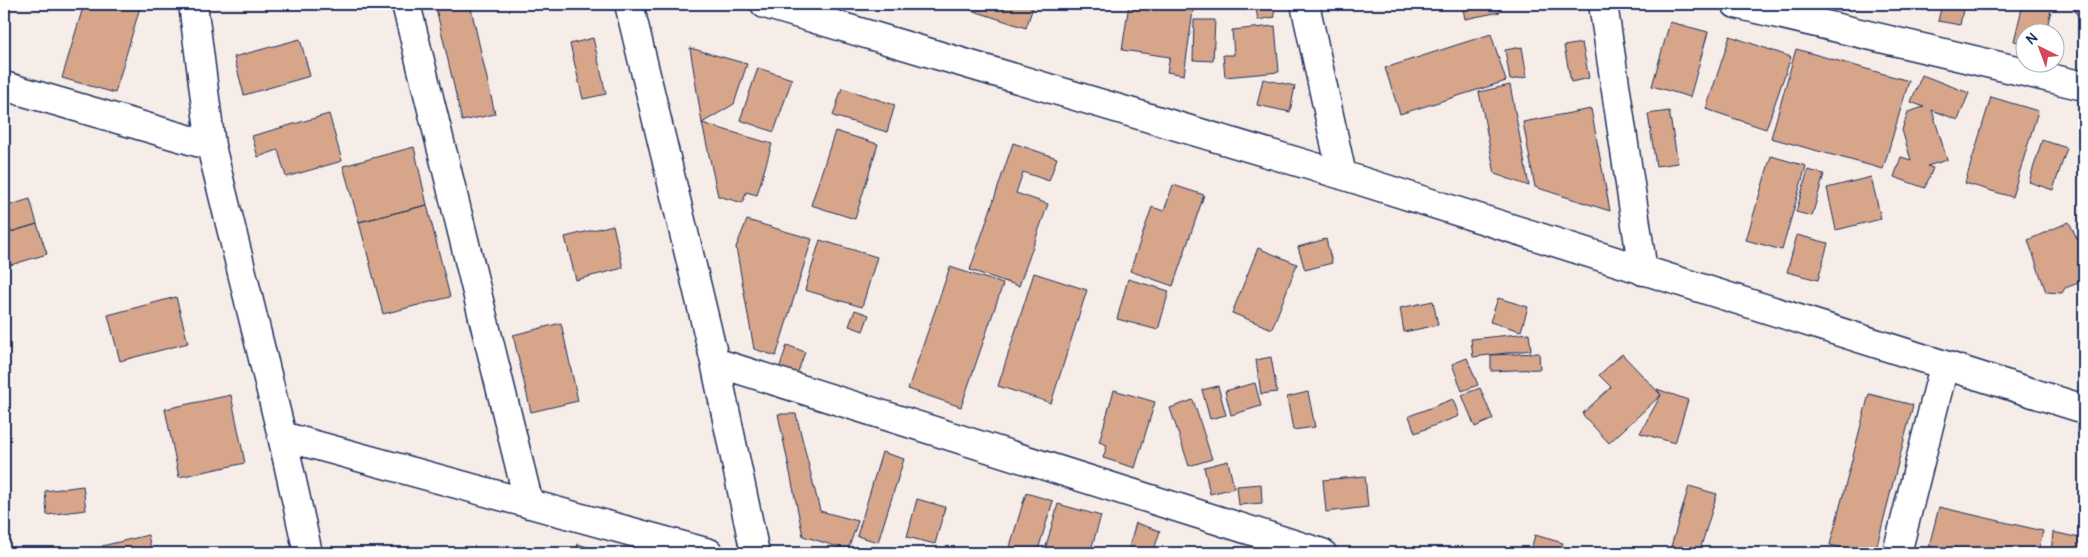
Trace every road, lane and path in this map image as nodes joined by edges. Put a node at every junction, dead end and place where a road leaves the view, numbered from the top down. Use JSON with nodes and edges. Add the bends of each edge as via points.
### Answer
{"nodes":[{"id":1,"x":193,"y":4,"type":"edge"},
{"id":2,"x":406,"y":4,"type":"edge"},
{"id":3,"x":629,"y":4,"type":"edge"},
{"id":4,"x":765,"y":4,"type":"edge"},
{"id":5,"x":1305,"y":4,"type":"edge"},
{"id":6,"x":1603,"y":4,"type":"edge"},
{"id":7,"x":1736,"y":4,"type":"edge"},
{"id":8,"x":4,"y":86,"type":"edge"},
{"id":9,"x":2084,"y":86,"type":"edge"},
{"id":10,"x":211,"y":146,"type":"junction"},
{"id":11,"x":1342,"y":175,"type":"junction"},
{"id":12,"x":1643,"y":271,"type":"junction"},
{"id":13,"x":715,"y":362,"type":"junction"},
{"id":14,"x":1944,"y":366,"type":"junction"},
{"id":15,"x":2084,"y":409,"type":"edge"},
{"id":16,"x":282,"y":436,"type":"junction"},
{"id":17,"x":529,"y":504,"type":"junction"},
{"id":18,"x":308,"y":553,"type":"edge"},
{"id":19,"x":709,"y":553,"type":"edge"},
{"id":20,"x":755,"y":553,"type":"edge"},
{"id":21,"x":1322,"y":553,"type":"edge"},
{"id":22,"x":1897,"y":553,"type":"edge"}],
"edges":[{"from":1,"to":10,"type":"street"},
{"from":2,"to":17,"type":"street"},
{"from":3,"to":13,"type":"street"},
{"from":4,"to":11,"type":"street"},
{"from":5,"to":11,"type":"street"},
{"from":6,"to":12,"type":"street"},
{"from":7,"to":9,"type":"street"},
{"from":8,"to":10,"type":"street"},
{"from":10,"to":16,"type":"street"},
{"from":11,"to":12,"type":"street"},
{"from":12,"to":14,"type":"street"},
{"from":13,"to":20,"type":"street"},
{"from":13,"to":21,"type":"street"},
{"from":14,"to":15,"type":"street"},
{"from":14,"to":22,"type":"street"},
{"from":16,"to":17,"type":"street"},
{"from":16,"to":18,"type":"street"},
{"from":17,"to":19,"type":"street"}]}
